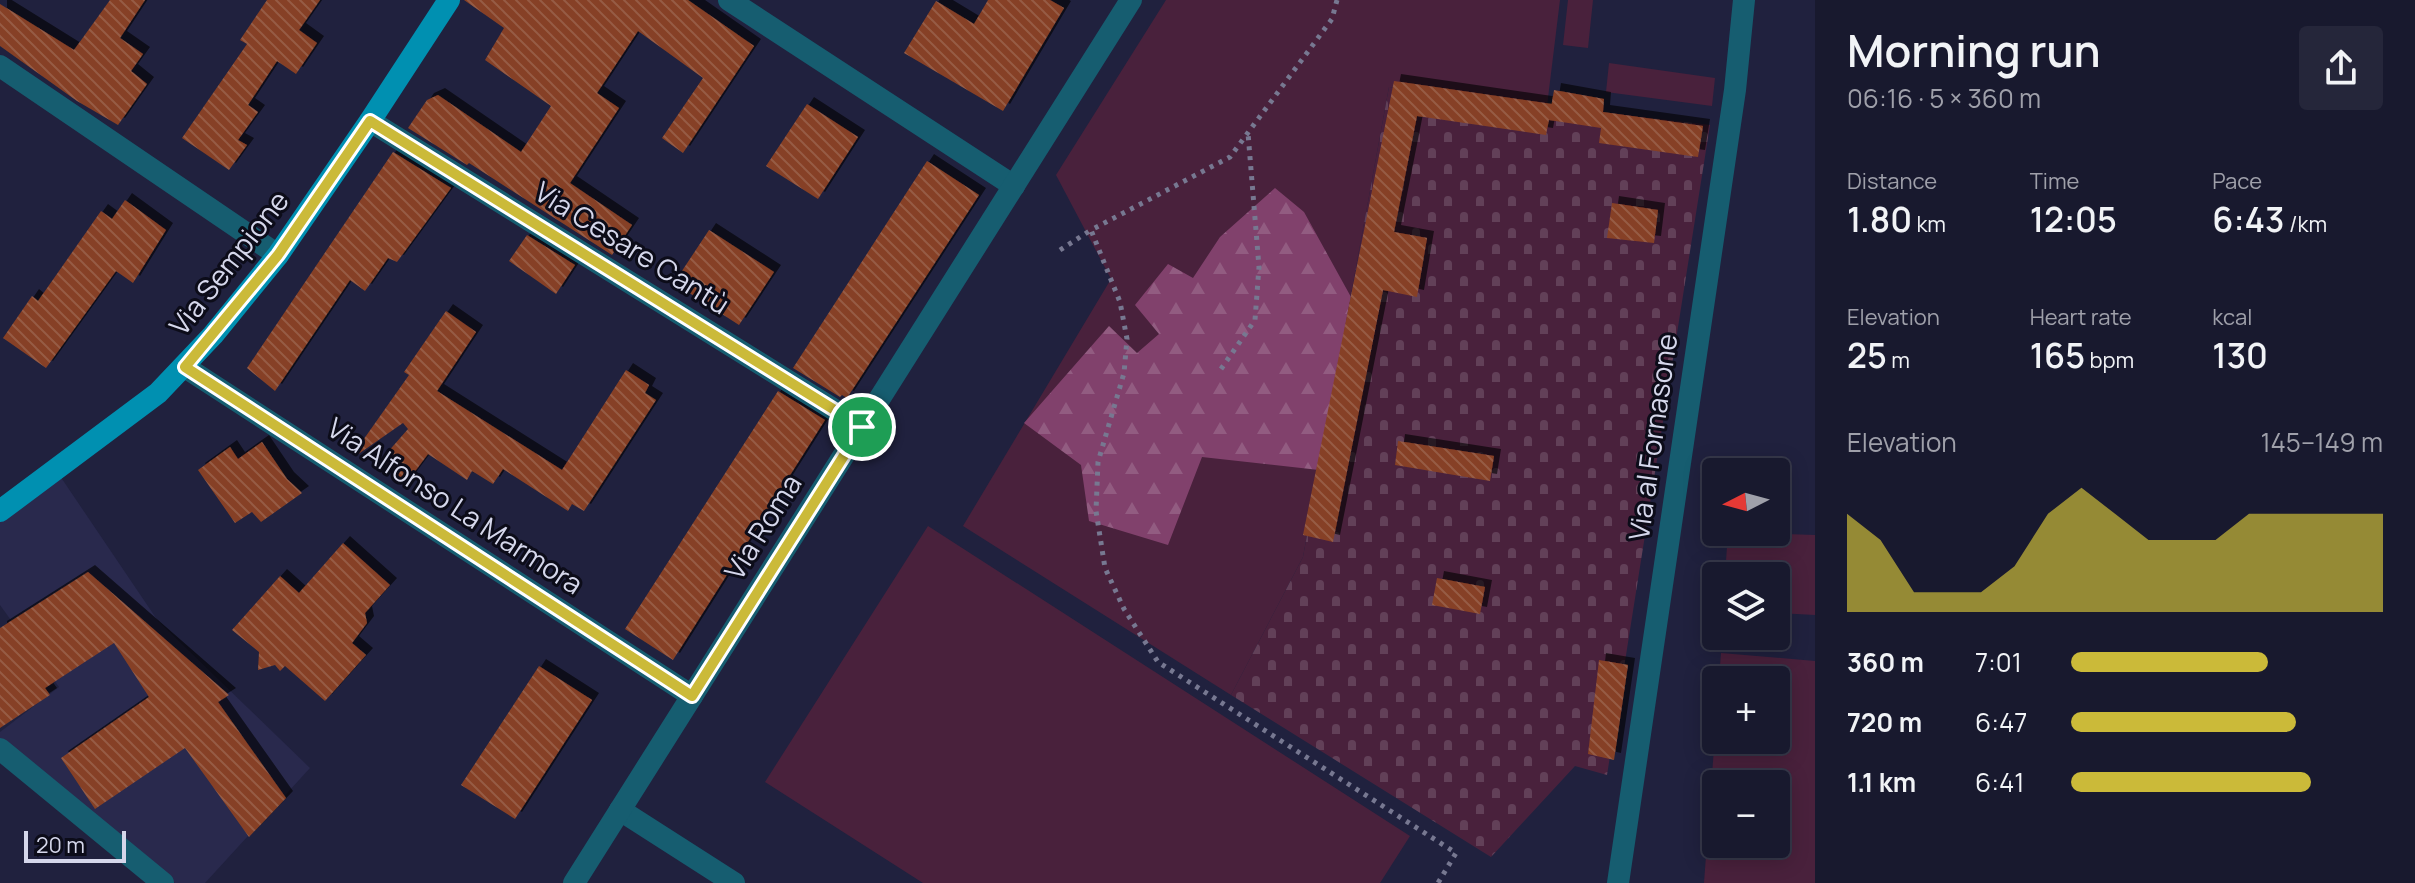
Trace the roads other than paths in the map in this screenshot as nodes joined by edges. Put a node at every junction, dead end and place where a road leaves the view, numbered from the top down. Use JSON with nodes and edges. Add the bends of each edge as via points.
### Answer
{"nodes":[{"id":1,"x":449,"y":0,"type":"edge"},
{"id":2,"x":729,"y":0,"type":"edge"},
{"id":3,"x":1131,"y":0,"type":"edge"},
{"id":4,"x":1744,"y":0,"type":"edge"},
{"id":5,"x":0,"y":66,"type":"edge"},
{"id":6,"x":370,"y":121,"type":"junction"},
{"id":7,"x":1014,"y":186,"type":"junction"},
{"id":8,"x":278,"y":255,"type":"junction"},
{"id":9,"x":185,"y":367,"type":"junction"},
{"id":10,"x":862,"y":427,"type":"junction"},
{"id":11,"x":0,"y":511,"type":"edge"},
{"id":12,"x":692,"y":696,"type":"junction"},
{"id":13,"x":0,"y":749,"type":"edge"},
{"id":14,"x":620,"y":810,"type":"junction"},
{"id":15,"x":157,"y":881,"type":"edge"},
{"id":16,"x":574,"y":883,"type":"edge"},
{"id":17,"x":734,"y":883,"type":"edge"},
{"id":18,"x":1618,"y":883,"type":"edge"}],
"edges":[{"from":1,"to":6,"type":"main road","name":"Via Sempione"},
{"from":2,"to":7,"type":"street"},
{"from":3,"to":7,"type":"street","name":"Via Roma"},
{"from":4,"to":18,"type":"street","name":"Via al Fornasone"},
{"from":5,"to":8,"type":"street"},
{"from":6,"to":8,"type":"main road","name":"Via Sempione"},
{"from":6,"to":10,"type":"street","name":"Via Cesare Cantù"},
{"from":7,"to":10,"type":"street","name":"Via Roma"},
{"from":8,"to":9,"type":"main road","name":"Via Sempione"},
{"from":9,"to":11,"type":"main road","name":"Via Sempione","via":[[130,416]]},
{"from":9,"to":12,"type":"street","name":"Via Alfonso La Marmora"},
{"from":10,"to":12,"type":"street","name":"Via Roma"},
{"from":12,"to":14,"type":"street","name":"Via Roma"},
{"from":13,"to":15,"type":"street"},
{"from":14,"to":16,"type":"street","name":"Via Roma"},
{"from":14,"to":17,"type":"street"}]}
